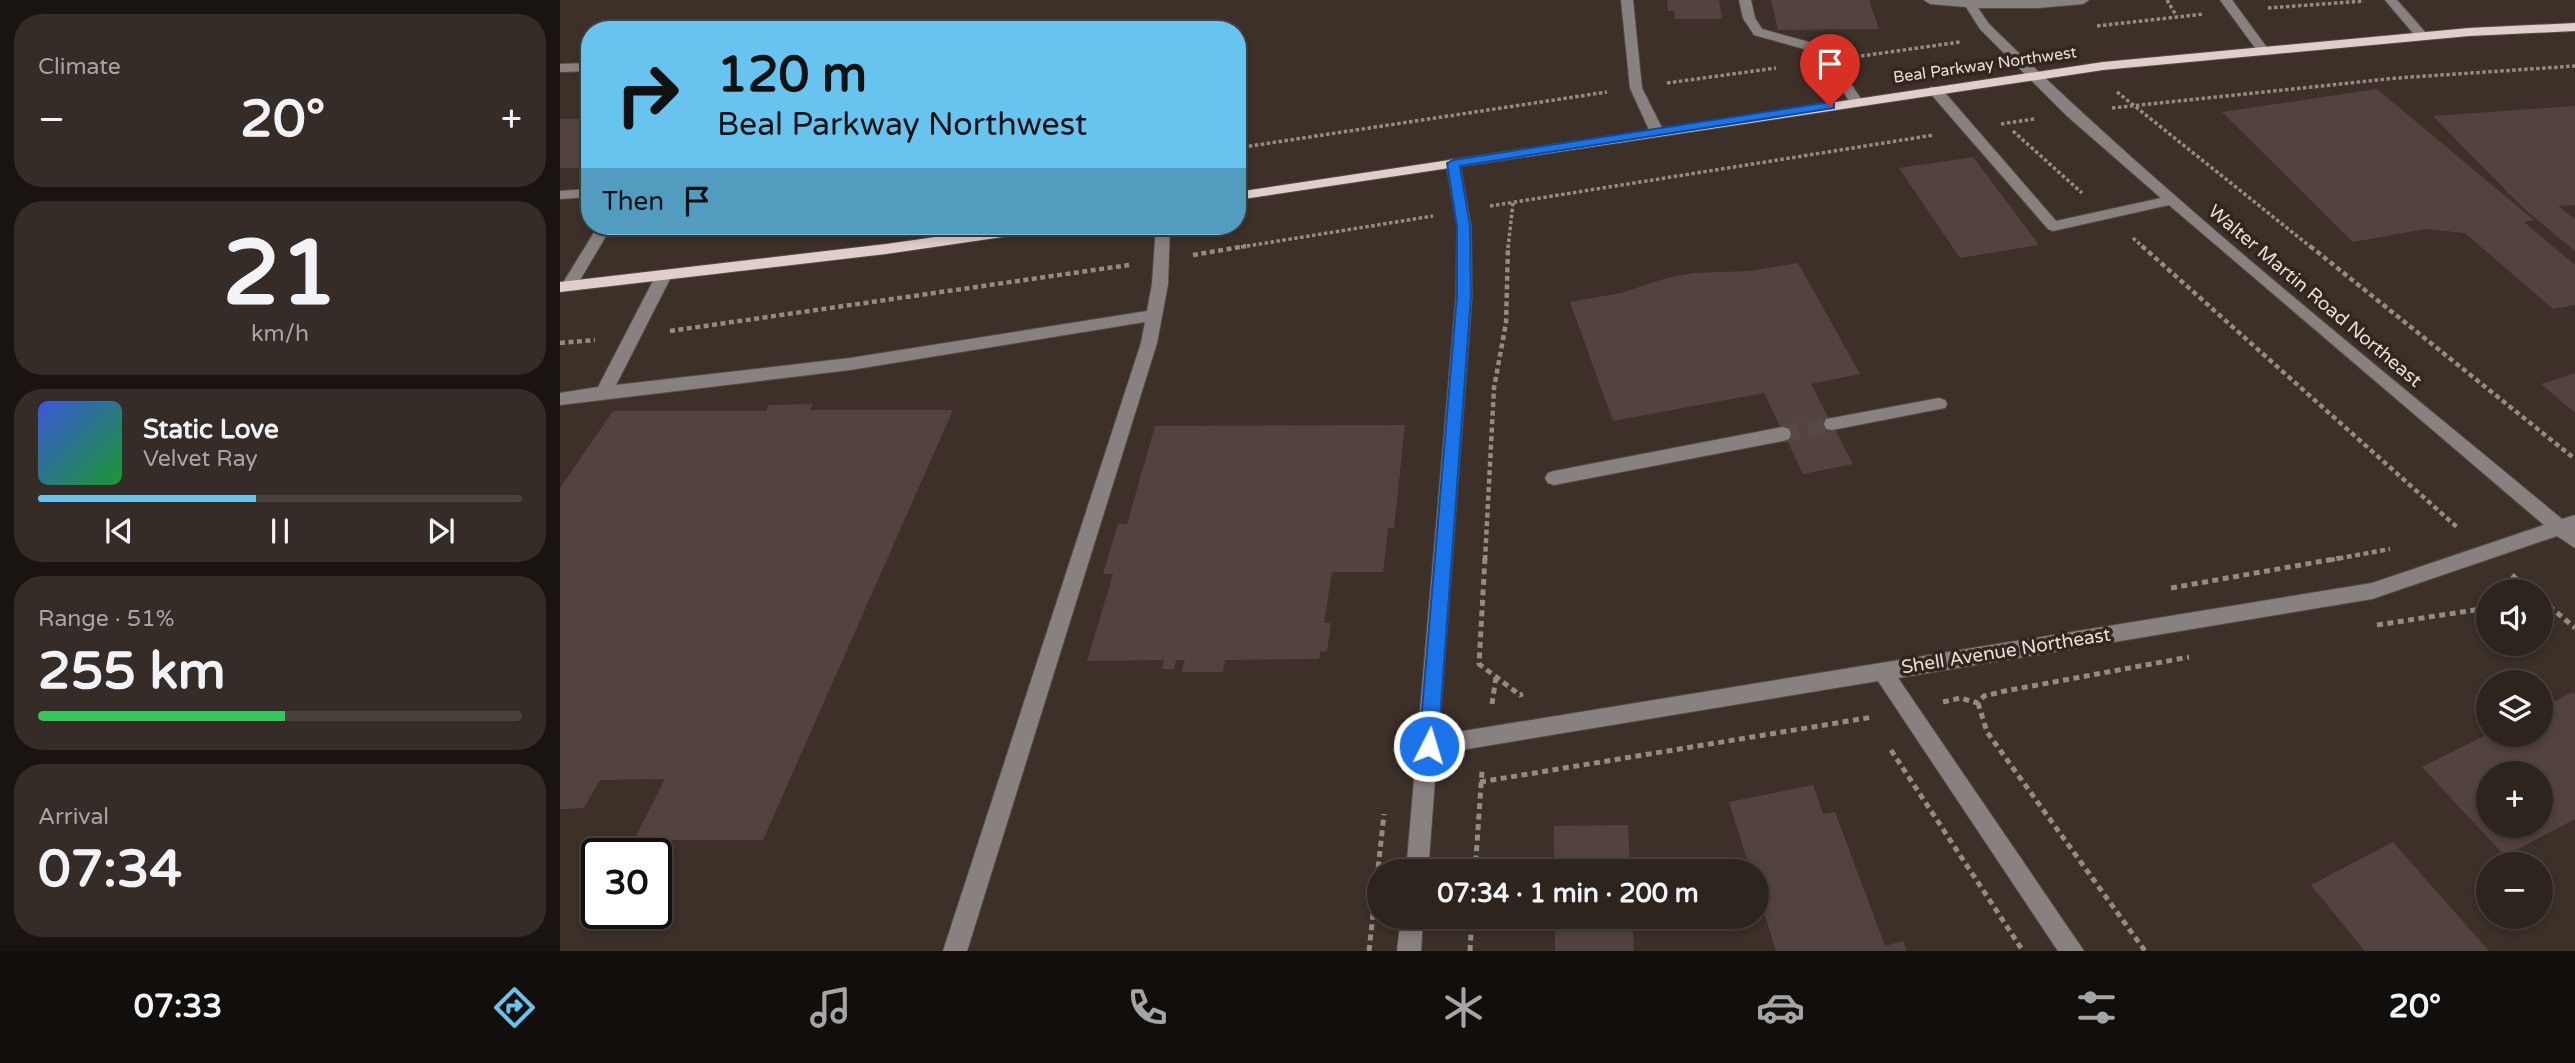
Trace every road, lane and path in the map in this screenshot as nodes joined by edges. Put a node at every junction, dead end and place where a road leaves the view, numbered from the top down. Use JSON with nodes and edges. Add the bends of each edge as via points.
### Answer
{"nodes":[{"id":1,"x":1627,"y":0,"type":"edge"},
{"id":2,"x":1745,"y":0,"type":"edge"},
{"id":3,"x":1930,"y":0,"type":"edge"},
{"id":4,"x":2083,"y":0,"type":"edge"},
{"id":5,"x":2167,"y":0,"type":"edge"},
{"id":6,"x":2226,"y":0,"type":"edge"},
{"id":7,"x":2392,"y":0,"type":"edge"},
{"id":8,"x":1970,"y":4,"type":"junction"},
{"id":9,"x":2177,"y":17,"type":"dead end"},
{"id":10,"x":2575,"y":27,"type":"edge"},
{"id":11,"x":2422,"y":36,"type":"junction"},
{"id":12,"x":2262,"y":49,"type":"junction"},
{"id":13,"x":2575,"y":66,"type":"edge"},
{"id":14,"x":581,"y":67,"type":"edge"},
{"id":15,"x":560,"y":68,"type":"edge"},
{"id":16,"x":2089,"y":68,"type":"junction"},
{"id":17,"x":2035,"y":75,"type":"junction"},
{"id":18,"x":1935,"y":90,"type":"junction"},
{"id":19,"x":1857,"y":102,"type":"junction"},
{"id":20,"x":2133,"y":106,"type":"junction"},
{"id":21,"x":2072,"y":113,"type":"junction"},
{"id":22,"x":2004,"y":123,"type":"junction"},
{"id":23,"x":1969,"y":129,"type":"junction"},
{"id":24,"x":1657,"y":132,"type":"junction"},
{"id":25,"x":1453,"y":163,"type":"junction"},
{"id":26,"x":581,"y":194,"type":"edge"},
{"id":27,"x":560,"y":195,"type":"edge"},
{"id":28,"x":1246,"y":195,"type":"edge"},
{"id":29,"x":2172,"y":200,"type":"junction"},
{"id":30,"x":1513,"y":203,"type":"junction"},
{"id":31,"x":1461,"y":211,"type":"junction"},
{"id":32,"x":2107,"y":214,"type":"junction"},
{"id":33,"x":599,"y":235,"type":"edge"},
{"id":34,"x":977,"y":235,"type":"edge"},
{"id":35,"x":1162,"y":235,"type":"edge"},
{"id":36,"x":1161,"y":260,"type":"junction"},
{"id":37,"x":663,"y":277,"type":"junction"},
{"id":38,"x":565,"y":287,"type":"edge"},
{"id":39,"x":1154,"y":316,"type":"junction"},
{"id":40,"x":632,"y":335,"type":"junction"},
{"id":41,"x":560,"y":344,"type":"edge"},
{"id":42,"x":604,"y":392,"type":"junction"},
{"id":43,"x":560,"y":399,"type":"edge"},
{"id":44,"x":1939,"y":404,"type":"dead end"},
{"id":45,"x":1832,"y":424,"type":"tunnel mouth"},
{"id":46,"x":1783,"y":434,"type":"tunnel mouth"},
{"id":47,"x":2575,"y":458,"type":"edge"},
{"id":48,"x":1554,"y":478,"type":"dead end"},
{"id":49,"x":2457,"y":526,"type":"junction"},
{"id":50,"x":2570,"y":530,"type":"edge"},
{"id":51,"x":2444,"y":531,"type":"dead end"},
{"id":52,"x":2395,"y":548,"type":"dead end"},
{"id":53,"x":2485,"y":552,"type":"junction"},
{"id":54,"x":2166,"y":589,"type":"dead end"},
{"id":55,"x":2476,"y":610,"type":"edge"},
{"id":56,"x":2553,"y":610,"type":"edge"},
{"id":57,"x":2367,"y":627,"type":"dead end"},
{"id":58,"x":2575,"y":628,"type":"edge"},
{"id":59,"x":2192,"y":656,"type":"dead end"},
{"id":60,"x":1883,"y":672,"type":"junction"},
{"id":61,"x":1496,"y":677,"type":"junction"},
{"id":62,"x":1533,"y":692,"type":"dead end"},
{"id":63,"x":1978,"y":703,"type":"junction"},
{"id":64,"x":1908,"y":709,"type":"junction"},
{"id":65,"x":1870,"y":718,"type":"junction"},
{"id":66,"x":1878,"y":730,"type":"dead end"},
{"id":67,"x":1486,"y":737,"type":"junction"},
{"id":68,"x":1886,"y":741,"type":"dead end"},
{"id":69,"x":1429,"y":746,"type":"junction"},
{"id":70,"x":1480,"y":782,"type":"junction"},
{"id":71,"x":1418,"y":859,"type":"edge"},
{"id":72,"x":1476,"y":859,"type":"edge"},
{"id":73,"x":1411,"y":929,"type":"edge"},
{"id":74,"x":1471,"y":929,"type":"edge"},
{"id":75,"x":955,"y":951,"type":"edge"},
{"id":76,"x":1409,"y":951,"type":"edge"},
{"id":77,"x":1470,"y":951,"type":"edge"},
{"id":78,"x":2023,"y":951,"type":"edge"},
{"id":79,"x":2072,"y":951,"type":"edge"},
{"id":80,"x":2145,"y":951,"type":"edge"}],
"edges":[{"from":1,"to":24,"type":"street","via":[[1636,88]]},
{"from":2,"to":19,"type":"street","via":[[1749,18],[1759,32],[1812,47],[1829,61]]},
{"from":3,"to":8,"type":"street"},
{"from":4,"to":8,"type":"street"},
{"from":5,"to":9,"type":"path"},
{"from":6,"to":12,"type":"street"},
{"from":7,"to":11,"type":"street"},
{"from":8,"to":17,"type":"street","name":"Walter Martin Road Northeast","via":[[1984,26]]},
{"from":10,"to":11,"type":"main road","name":"Beal Parkway Northwest"},
{"from":11,"to":12,"type":"main road","name":"Beal Parkway Northwest"},
{"from":12,"to":16,"type":"main road","name":"Beal Parkway Northwest"},
{"from":13,"to":20,"type":"path","via":[[2397,78]]},
{"from":14,"to":15,"type":"street"},
{"from":16,"to":17,"type":"main road","name":"Beal Parkway Northwest"},
{"from":16,"to":20,"type":"path"},
{"from":17,"to":18,"type":"main road","name":"Beal Parkway Northwest"},
{"from":17,"to":21,"type":"street","name":"Walter Martin Road Northeast"},
{"from":18,"to":19,"type":"main road","name":"Beal Parkway Northwest"},
{"from":18,"to":23,"type":"street"},
{"from":19,"to":24,"type":"main road","name":"Beal Parkway Northwest"},
{"from":20,"to":21,"type":"path"},
{"from":20,"to":47,"type":"path"},
{"from":21,"to":22,"type":"path"},
{"from":21,"to":29,"type":"street","name":"Walter Martin Road Northeast"},
{"from":22,"to":23,"type":"path"},
{"from":22,"to":32,"type":"path"},
{"from":23,"to":30,"type":"path"},
{"from":23,"to":32,"type":"street","via":[[2053,226]]},
{"from":24,"to":25,"type":"main road","name":"Beal Parkway Northwest"},
{"from":25,"to":28,"type":"main road","name":"Beal Parkway Northwest"},
{"from":25,"to":31,"type":"street"},
{"from":26,"to":27,"type":"street"},
{"from":29,"to":32,"type":"street"},
{"from":29,"to":50,"type":"street","name":"Walter Martin Road Northeast"},
{"from":30,"to":31,"type":"path"},
{"from":30,"to":61,"type":"path","via":[[1506,323],[1494,388],[1479,664]]},
{"from":31,"to":36,"type":"path"},
{"from":31,"to":69,"type":"street","via":[[1464,296]]},
{"from":32,"to":49,"type":"path"},
{"from":33,"to":38,"type":"street"},
{"from":34,"to":37,"type":"main road"},
{"from":35,"to":36,"type":"street"},
{"from":36,"to":39,"type":"street"},
{"from":36,"to":40,"type":"path"},
{"from":37,"to":38,"type":"main road"},
{"from":37,"to":40,"type":"street"},
{"from":39,"to":42,"type":"street","via":[[850,364]]},
{"from":39,"to":75,"type":"street"},
{"from":40,"to":41,"type":"path"},
{"from":40,"to":42,"type":"street"},
{"from":42,"to":43,"type":"street"},
{"from":44,"to":45,"type":"street"},
{"from":46,"to":48,"type":"street"},
{"from":49,"to":51,"type":"path"},
{"from":49,"to":53,"type":"path"},
{"from":50,"to":53,"type":"street","name":"Shell Avenue Northeast"},
{"from":52,"to":54,"type":"path"},
{"from":53,"to":60,"type":"street","name":"Shell Avenue Northeast","via":[[2372,590]]},
{"from":55,"to":57,"type":"path"},
{"from":56,"to":58,"type":"path"},
{"from":59,"to":63,"type":"path","via":[[2005,691],[1984,696]]},
{"from":60,"to":64,"type":"street"},
{"from":60,"to":67,"type":"street","name":"Shell Avenue Northeast"},
{"from":61,"to":62,"type":"path","via":[[1520,695]]},
{"from":61,"to":67,"type":"path"},
{"from":63,"to":64,"type":"path","via":[[1960,698]]},
{"from":63,"to":80,"type":"path","via":[[1987,732]]},
{"from":64,"to":65,"type":"path"},
{"from":64,"to":79,"type":"street"},
{"from":65,"to":66,"type":"path"},
{"from":65,"to":70,"type":"path"},
{"from":67,"to":69,"type":"street","name":"Shell Avenue Northeast"},
{"from":67,"to":70,"type":"path"},
{"from":68,"to":78,"type":"path"},
{"from":69,"to":71,"type":"street"},
{"from":70,"to":72,"type":"path"},
{"from":73,"to":76,"type":"street"},
{"from":74,"to":77,"type":"path"}]}
